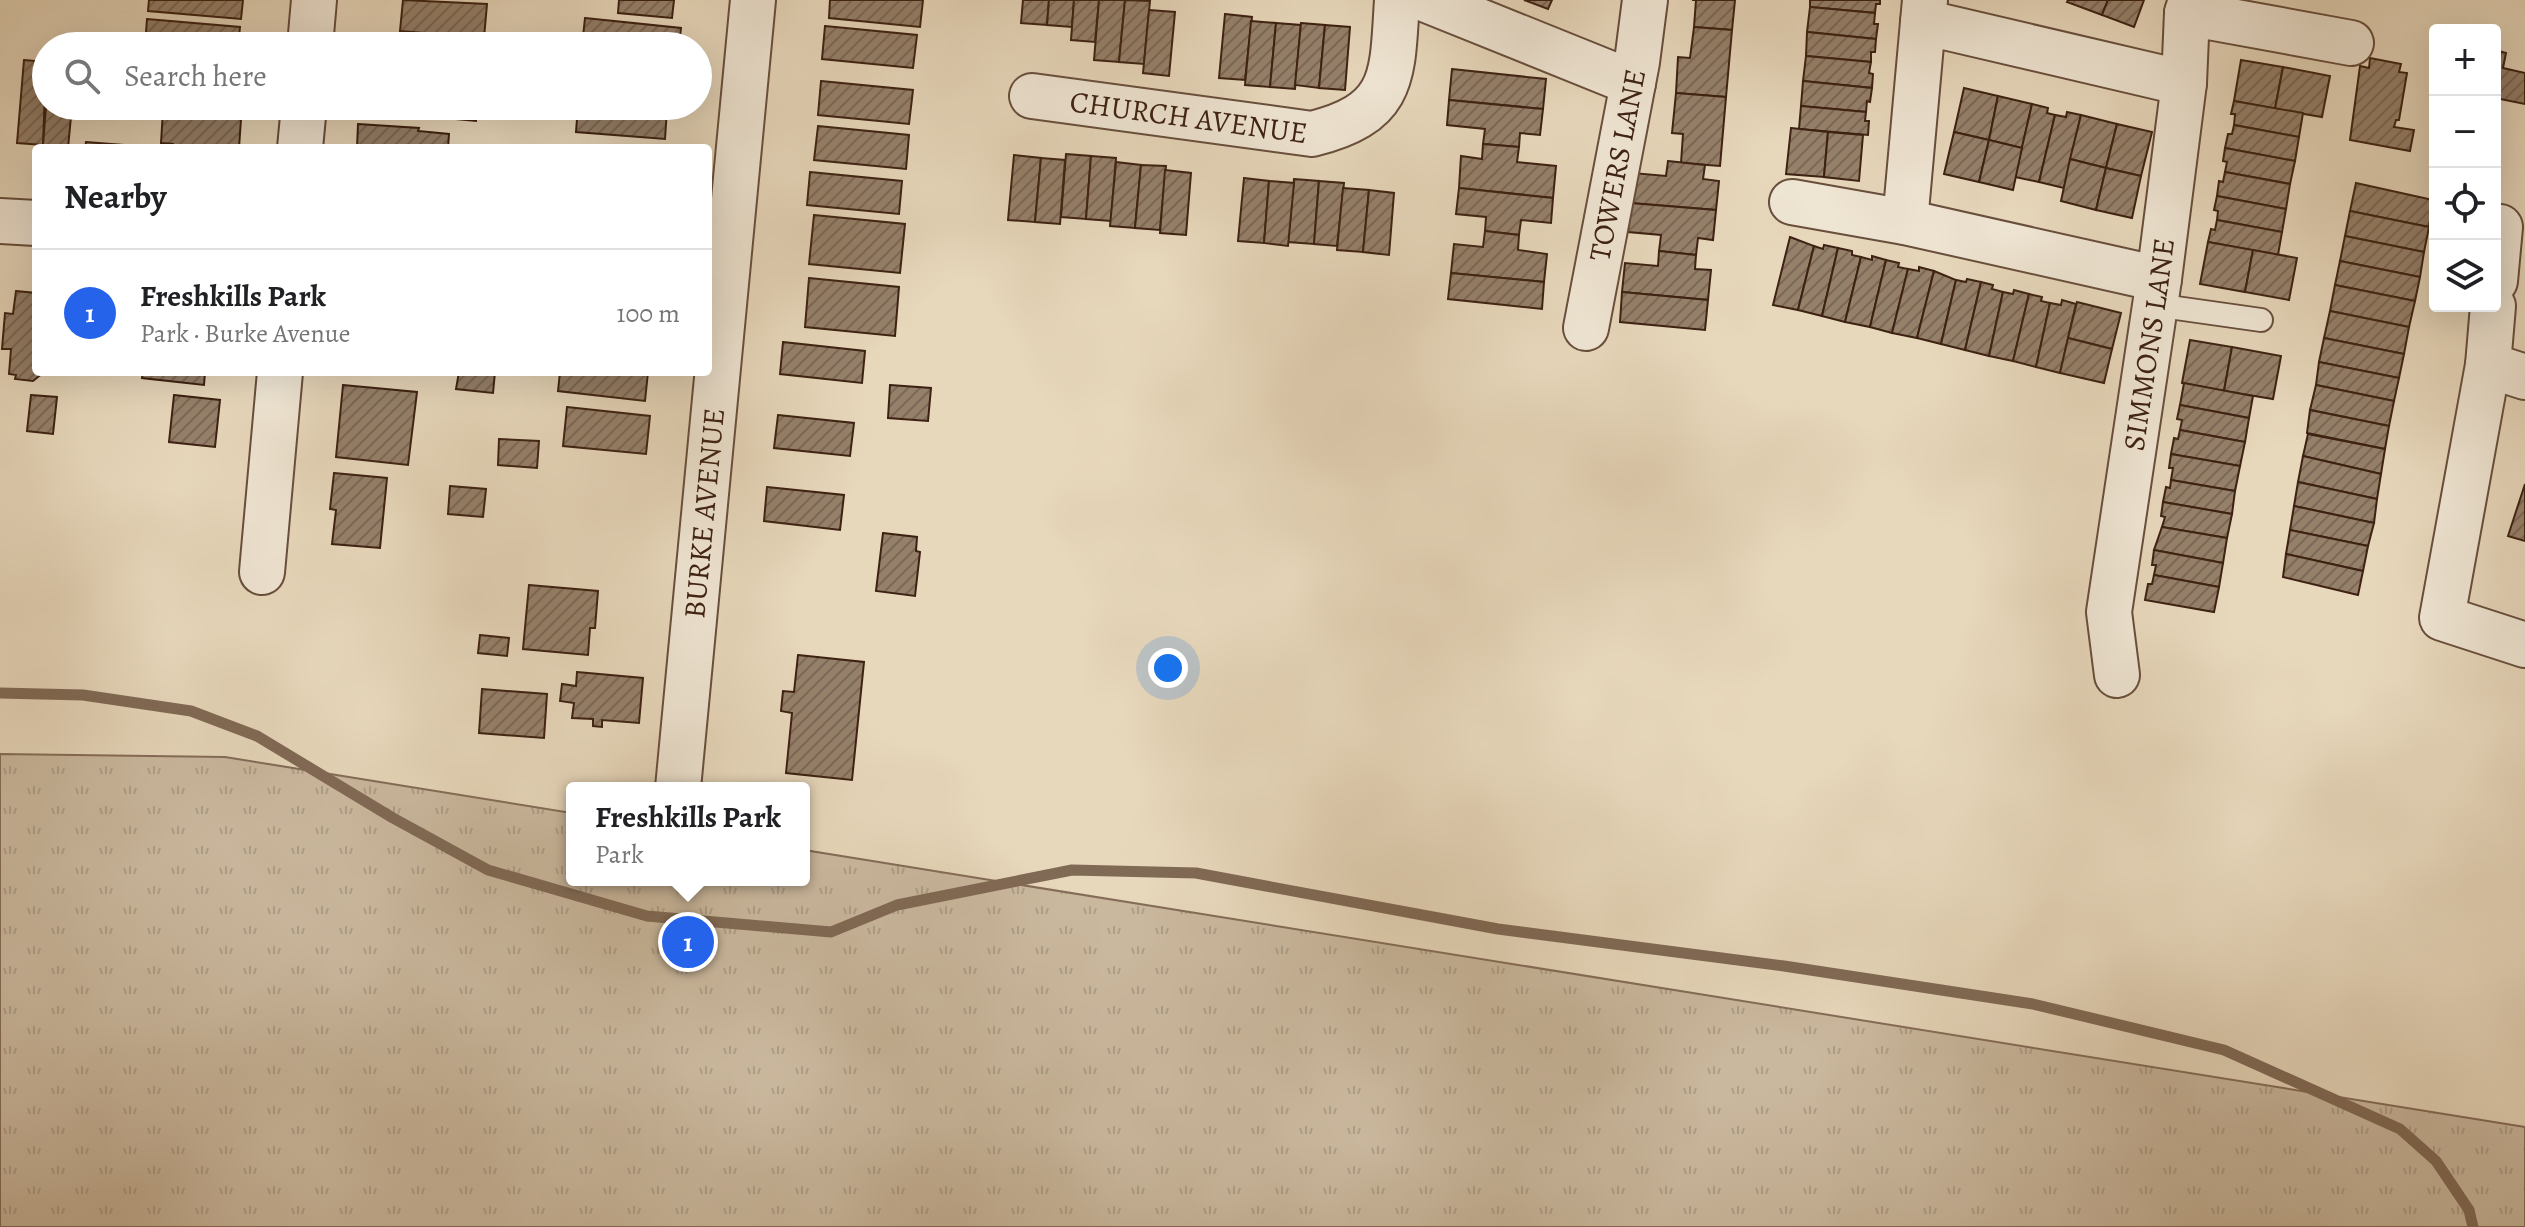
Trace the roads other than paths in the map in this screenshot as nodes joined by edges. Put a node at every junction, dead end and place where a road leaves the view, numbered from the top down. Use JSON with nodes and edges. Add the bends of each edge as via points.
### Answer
{"nodes":[{"id":1,"x":314,"y":0,"type":"edge"},
{"id":2,"x":753,"y":0,"type":"edge"},
{"id":3,"x":1397,"y":0,"type":"edge"},
{"id":4,"x":1427,"y":0,"type":"edge"},
{"id":5,"x":1645,"y":0,"type":"edge"},
{"id":6,"x":2189,"y":6,"type":"edge"},
{"id":7,"x":1924,"y":11,"type":"edge"},
{"id":8,"x":311,"y":32,"type":"edge"},
{"id":9,"x":2351,"y":43,"type":"dead end"},
{"id":10,"x":1633,"y":83,"type":"junction"},
{"id":11,"x":2184,"y":83,"type":"junction"},
{"id":12,"x":1032,"y":96,"type":"dead end"},
{"id":13,"x":303,"y":120,"type":"edge"},
{"id":14,"x":300,"y":144,"type":"edge"},
{"id":15,"x":1792,"y":202,"type":"dead end"},
{"id":16,"x":0,"y":221,"type":"edge"},
{"id":17,"x":1905,"y":222,"type":"junction"},
{"id":18,"x":32,"y":223,"type":"edge"},
{"id":19,"x":2157,"y":292,"type":"junction"},
{"id":20,"x":2494,"y":312,"type":"edge"},
{"id":21,"x":2261,"y":320,"type":"dead end"},
{"id":22,"x":1586,"y":328,"type":"dead end"},
{"id":23,"x":2506,"y":371,"type":"edge"},
{"id":24,"x":280,"y":376,"type":"edge"},
{"id":25,"x":262,"y":572,"type":"dead end"},
{"id":26,"x":2525,"y":645,"type":"edge"},
{"id":27,"x":2117,"y":675,"type":"dead end"},
{"id":28,"x":679,"y":782,"type":"edge"}],
"edges":[{"from":1,"to":8,"type":"street"},
{"from":2,"to":28,"type":"street","name":"BURKE AVENUE"},
{"from":3,"to":12,"type":"street","name":"CHURCH AVENUE","via":[[1392,70],[1364,114],[1338,128],[1312,134]]},
{"from":4,"to":10,"type":"street"},
{"from":5,"to":10,"type":"street","name":"TOWERS LANE"},
{"from":6,"to":9,"type":"street","name":"SIMMONS LANE"},
{"from":6,"to":11,"type":"street","name":"SIMMONS LANE"},
{"from":7,"to":11,"type":"street"},
{"from":7,"to":17,"type":"street"},
{"from":10,"to":22,"type":"street","name":"TOWERS LANE"},
{"from":11,"to":19,"type":"street","name":"SIMMONS LANE"},
{"from":13,"to":14,"type":"street"},
{"from":15,"to":17,"type":"street"},
{"from":16,"to":18,"type":"street"},
{"from":17,"to":19,"type":"street"},
{"from":19,"to":21,"type":"lane"},
{"from":19,"to":27,"type":"street","name":"SIMMONS LANE","via":[[2109,612]]},
{"from":20,"to":23,"type":"street"},
{"from":23,"to":26,"type":"street","via":[[2442,618]]},
{"from":24,"to":25,"type":"street"}]}
